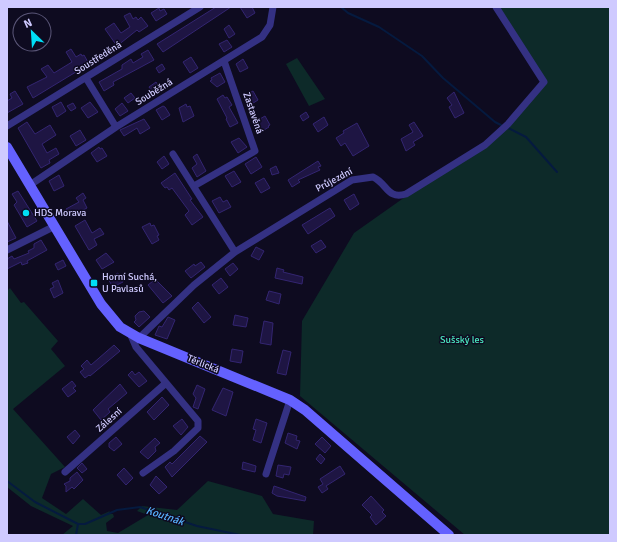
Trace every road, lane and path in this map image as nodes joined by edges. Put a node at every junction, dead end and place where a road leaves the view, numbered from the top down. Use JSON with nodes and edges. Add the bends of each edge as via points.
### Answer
{"nodes":[{"id":1,"x":200,"y":7,"type":"edge"},
{"id":2,"x":273,"y":7,"type":"edge"},
{"id":3,"x":496,"y":7,"type":"edge"},
{"id":4,"x":224,"y":61,"type":"junction"},
{"id":5,"x":86,"y":78,"type":"junction"},
{"id":6,"x":7,"y":126,"type":"edge"},
{"id":7,"x":116,"y":127,"type":"junction"},
{"id":8,"x":7,"y":149,"type":"edge"},
{"id":9,"x":173,"y":154,"type":"dead end"},
{"id":10,"x":30,"y":185,"type":"junction"},
{"id":11,"x":194,"y":186,"type":"junction"},
{"id":12,"x":55,"y":226,"type":"junction"},
{"id":13,"x":7,"y":250,"type":"edge"},
{"id":14,"x":235,"y":252,"type":"junction"},
{"id":15,"x":135,"y":335,"type":"junction"},
{"id":16,"x":166,"y":383,"type":"junction"},
{"id":17,"x":290,"y":400,"type":"junction"},
{"id":18,"x":65,"y":472,"type":"dead end"},
{"id":19,"x":143,"y":473,"type":"dead end"},
{"id":20,"x":266,"y":474,"type":"dead end"},
{"id":21,"x":449,"y":535,"type":"edge"}],
"edges":[{"from":1,"to":5,"type":"street","name":"Soustředěná"},
{"from":2,"to":4,"type":"street","name":"Souběžná","via":[[270,25],[262,37]]},
{"from":3,"to":14,"type":"street","name":"Průjezdní","via":[[544,82],[508,124],[485,145],[406,194],[393,194],[373,177],[352,180]]},
{"from":4,"to":7,"type":"street","name":"Souběžná"},
{"from":4,"to":11,"type":"street","name":"Zastavěná","via":[[255,151]]},
{"from":5,"to":6,"type":"street","name":"Soustředěná"},
{"from":5,"to":7,"type":"street"},
{"from":7,"to":10,"type":"street","name":"Souběžná"},
{"from":8,"to":10,"type":"main road","name":"Těrlická"},
{"from":9,"to":11,"type":"street"},
{"from":10,"to":12,"type":"main road","name":"Těrlická"},
{"from":11,"to":14,"type":"street"},
{"from":12,"to":13,"type":"street"},
{"from":12,"to":15,"type":"main road","name":"Těrlická","via":[[101,304],[120,327]]},
{"from":14,"to":15,"type":"street","name":"Průjezdní"},
{"from":15,"to":16,"type":"street","via":[[136,347]]},
{"from":15,"to":17,"type":"main road","name":"Těrlická"},
{"from":16,"to":18,"type":"street","name":"Zálesní"},
{"from":16,"to":19,"type":"street","via":[[198,421],[198,428],[174,451]]},
{"from":17,"to":20,"type":"street"},
{"from":17,"to":21,"type":"main road","name":"Těrlická","via":[[305,410]]}]}
